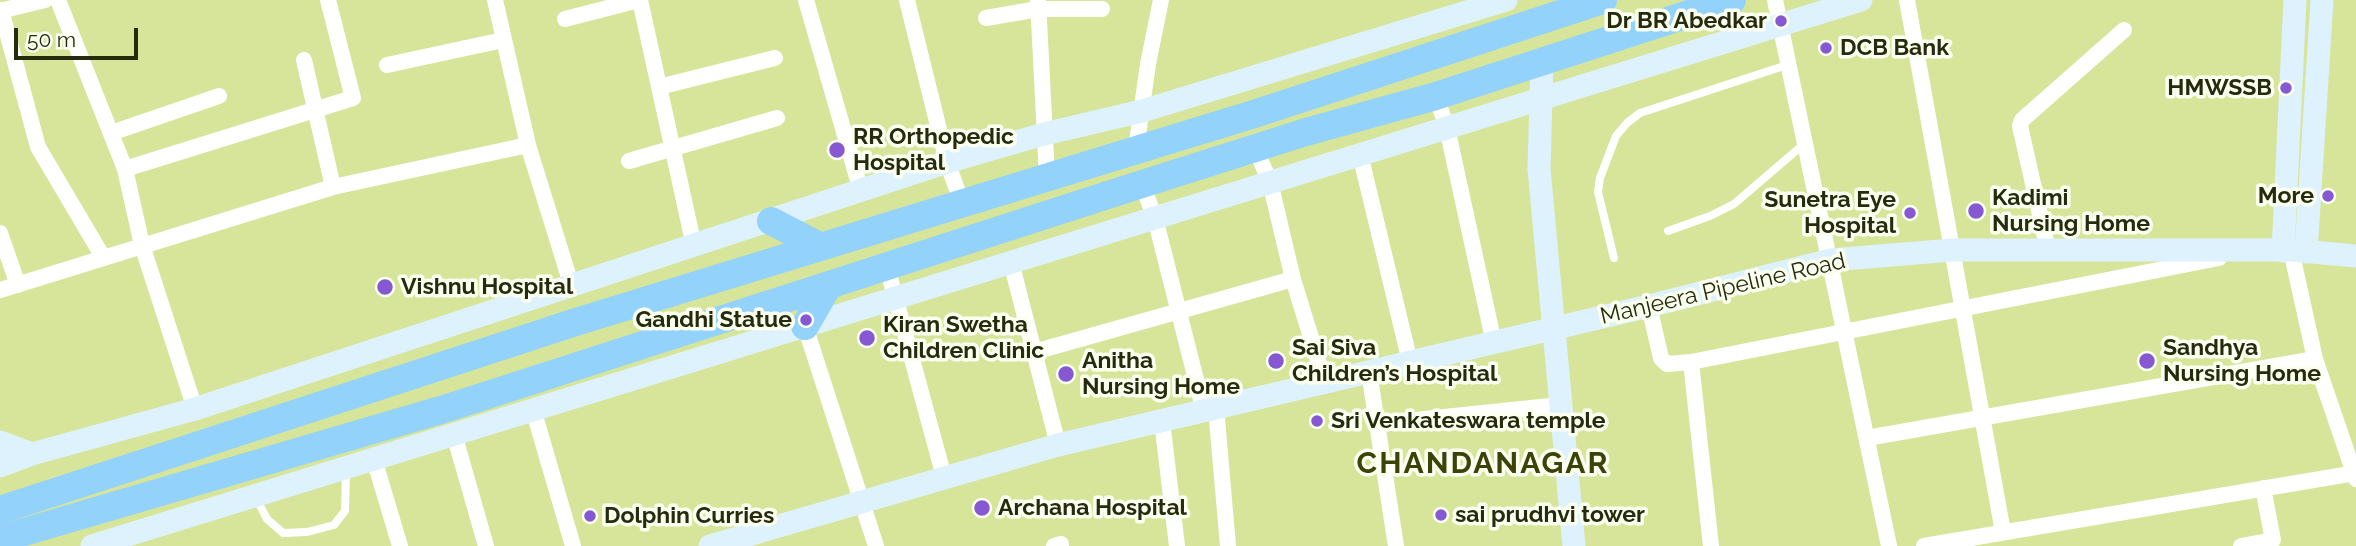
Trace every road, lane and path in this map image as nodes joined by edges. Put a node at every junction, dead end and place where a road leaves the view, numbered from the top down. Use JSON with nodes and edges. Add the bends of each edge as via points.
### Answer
{"nodes":[{"id":1,"x":45,"y":0,"type":"edge"},
{"id":2,"x":58,"y":0,"type":"edge"},
{"id":3,"x":328,"y":0,"type":"edge"},
{"id":4,"x":495,"y":0,"type":"edge"},
{"id":5,"x":640,"y":0,"type":"edge"},
{"id":6,"x":806,"y":0,"type":"edge"},
{"id":7,"x":907,"y":0,"type":"edge"},
{"id":8,"x":1161,"y":0,"type":"edge"},
{"id":9,"x":1506,"y":0,"type":"edge"},
{"id":10,"x":1603,"y":0,"type":"edge"},
{"id":11,"x":1732,"y":0,"type":"edge"},
{"id":12,"x":1775,"y":0,"type":"edge"},
{"id":13,"x":1861,"y":0,"type":"edge"},
{"id":14,"x":1907,"y":0,"type":"edge"},
{"id":15,"x":2295,"y":0,"type":"edge"},
{"id":16,"x":2322,"y":0,"type":"edge"},
{"id":17,"x":1038,"y":4,"type":"edge"},
{"id":18,"x":1474,"y":5,"type":"edge"},
{"id":19,"x":1102,"y":9,"type":"dead end"},
{"id":20,"x":1,"y":10,"type":"edge"},
{"id":21,"x":986,"y":18,"type":"dead end"},
{"id":22,"x":565,"y":19,"type":"dead end"},
{"id":23,"x":1782,"y":24,"type":"junction"},
{"id":24,"x":2124,"y":30,"type":"dead end"},
{"id":25,"x":1484,"y":39,"type":"junction"},
{"id":26,"x":503,"y":40,"type":"junction"},
{"id":27,"x":775,"y":58,"type":"dead end"},
{"id":28,"x":304,"y":60,"type":"dead end"},
{"id":29,"x":1542,"y":61,"type":"junction"},
{"id":30,"x":1790,"y":64,"type":"junction"},
{"id":31,"x":387,"y":65,"type":"dead end"},
{"id":32,"x":2292,"y":65,"type":"junction"},
{"id":33,"x":2318,"y":66,"type":"junction"},
{"id":34,"x":1507,"y":71,"type":"junction"},
{"id":35,"x":659,"y":87,"type":"junction"},
{"id":36,"x":219,"y":96,"type":"dead end"},
{"id":37,"x":1436,"y":96,"type":"junction"},
{"id":38,"x":1298,"y":100,"type":"junction"},
{"id":39,"x":1531,"y":102,"type":"junction"},
{"id":40,"x":315,"y":108,"type":"junction"},
{"id":41,"x":1142,"y":111,"type":"junction"},
{"id":42,"x":777,"y":118,"type":"dead end"},
{"id":43,"x":1447,"y":128,"type":"junction"},
{"id":44,"x":1306,"y":132,"type":"junction"},
{"id":45,"x":111,"y":133,"type":"junction"},
{"id":46,"x":1044,"y":134,"type":"junction"},
{"id":47,"x":1806,"y":142,"type":"junction"},
{"id":48,"x":528,"y":145,"type":"junction"},
{"id":49,"x":673,"y":148,"type":"junction"},
{"id":50,"x":1136,"y":149,"type":"junction"},
{"id":51,"x":1256,"y":150,"type":"junction"},
{"id":52,"x":1360,"y":154,"type":"junction"},
{"id":53,"x":629,"y":161,"type":"dead end"},
{"id":54,"x":947,"y":162,"type":"junction"},
{"id":55,"x":125,"y":169,"type":"junction"},
{"id":56,"x":1047,"y":177,"type":"junction"},
{"id":57,"x":1270,"y":182,"type":"junction"},
{"id":58,"x":1142,"y":184,"type":"junction"},
{"id":59,"x":333,"y":187,"type":"junction"},
{"id":60,"x":862,"y":191,"type":"junction"},
{"id":61,"x":962,"y":203,"type":"junction"},
{"id":62,"x":1155,"y":218,"type":"junction"},
{"id":63,"x":771,"y":221,"type":"junction"},
{"id":64,"x":1668,"y":231,"type":"dead end"},
{"id":65,"x":0,"y":233,"type":"edge"},
{"id":66,"x":142,"y":245,"type":"junction"},
{"id":67,"x":694,"y":246,"type":"junction"},
{"id":68,"x":821,"y":247,"type":"junction"},
{"id":69,"x":1952,"y":250,"type":"junction"},
{"id":70,"x":2048,"y":250,"type":"junction"},
{"id":71,"x":2293,"y":251,"type":"junction"},
{"id":72,"x":2243,"y":253,"type":"junction"},
{"id":73,"x":2356,"y":256,"type":"edge"},
{"id":74,"x":103,"y":257,"type":"junction"},
{"id":75,"x":1614,"y":258,"type":"dead end"},
{"id":76,"x":1830,"y":260,"type":"junction"},
{"id":77,"x":1011,"y":262,"type":"junction"},
{"id":78,"x":887,"y":267,"type":"junction"},
{"id":79,"x":1293,"y":279,"type":"junction"},
{"id":80,"x":571,"y":284,"type":"junction"},
{"id":81,"x":18,"y":285,"type":"junction"},
{"id":82,"x":828,"y":286,"type":"junction"},
{"id":83,"x":0,"y":290,"type":"edge"},
{"id":84,"x":897,"y":298,"type":"junction"},
{"id":85,"x":1649,"y":306,"type":"junction"},
{"id":86,"x":1963,"y":310,"type":"junction"},
{"id":87,"x":1180,"y":312,"type":"junction"},
{"id":88,"x":805,"y":326,"type":"junction"},
{"id":89,"x":1552,"y":328,"type":"junction"},
{"id":90,"x":1846,"y":334,"type":"junction"},
{"id":91,"x":1494,"y":343,"type":"junction"},
{"id":92,"x":1034,"y":352,"type":"junction"},
{"id":93,"x":2315,"y":359,"type":"junction"},
{"id":94,"x":1410,"y":362,"type":"junction"},
{"id":95,"x":1691,"y":362,"type":"junction"},
{"id":96,"x":1369,"y":372,"type":"junction"},
{"id":97,"x":1325,"y":383,"type":"junction"},
{"id":98,"x":1560,"y":405,"type":"junction"},
{"id":99,"x":195,"y":409,"type":"junction"},
{"id":100,"x":533,"y":410,"type":"junction"},
{"id":101,"x":1210,"y":410,"type":"junction"},
{"id":102,"x":1982,"y":416,"type":"junction"},
{"id":103,"x":1162,"y":421,"type":"junction"},
{"id":104,"x":1377,"y":424,"type":"junction"},
{"id":105,"x":454,"y":434,"type":"junction"},
{"id":106,"x":1867,"y":438,"type":"junction"},
{"id":107,"x":0,"y":442,"type":"edge"},
{"id":108,"x":1058,"y":445,"type":"junction"},
{"id":109,"x":32,"y":454,"type":"junction"},
{"id":110,"x":374,"y":459,"type":"junction"},
{"id":111,"x":0,"y":466,"type":"edge"},
{"id":112,"x":347,"y":467,"type":"junction"},
{"id":113,"x":2355,"y":475,"type":"edge"},
{"id":114,"x":944,"y":477,"type":"junction"},
{"id":115,"x":2263,"y":488,"type":"junction"},
{"id":116,"x":255,"y":496,"type":"junction"},
{"id":117,"x":862,"y":502,"type":"junction"},
{"id":118,"x":0,"y":510,"type":"edge"},
{"id":119,"x":2003,"y":532,"type":"junction"},
{"id":120,"x":0,"y":539,"type":"edge"},
{"id":121,"x":1953,"y":544,"type":"edge"},
{"id":122,"x":92,"y":546,"type":"edge"},
{"id":123,"x":400,"y":546,"type":"edge"},
{"id":124,"x":486,"y":546,"type":"edge"},
{"id":125,"x":573,"y":546,"type":"edge"},
{"id":126,"x":710,"y":546,"type":"edge"},
{"id":127,"x":876,"y":546,"type":"edge"},
{"id":128,"x":1177,"y":546,"type":"edge"},
{"id":129,"x":1228,"y":546,"type":"edge"},
{"id":130,"x":1396,"y":546,"type":"edge"},
{"id":131,"x":1574,"y":546,"type":"edge"},
{"id":132,"x":1711,"y":546,"type":"edge"},
{"id":133,"x":1889,"y":546,"type":"edge"},
{"id":134,"x":1924,"y":546,"type":"edge"},
{"id":135,"x":2241,"y":546,"type":"edge"}],
"edges":[{"from":1,"to":20,"type":"street"},
{"from":2,"to":45,"type":"street"},
{"from":3,"to":40,"type":"street","via":[[353,97]]},
{"from":4,"to":26,"type":"street"},
{"from":5,"to":22,"type":"street"},
{"from":5,"to":35,"type":"street"},
{"from":6,"to":60,"type":"street"},
{"from":7,"to":54,"type":"street"},
{"from":8,"to":41,"type":"street"},
{"from":9,"to":18,"type":"street"},
{"from":10,"to":25,"type":"highway"},
{"from":11,"to":29,"type":"highway"},
{"from":12,"to":23,"type":"street"},
{"from":13,"to":23,"type":"street"},
{"from":14,"to":69,"type":"street"},
{"from":15,"to":32,"type":"street"},
{"from":16,"to":33,"type":"street"},
{"from":17,"to":19,"type":"street"},
{"from":17,"to":21,"type":"street"},
{"from":17,"to":46,"type":"street"},
{"from":18,"to":25,"type":"street"},
{"from":18,"to":41,"type":"street"},
{"from":20,"to":74,"type":"street","via":[[38,147]]},
{"from":23,"to":30,"type":"street"},
{"from":23,"to":39,"type":"street"},
{"from":24,"to":70,"type":"street","via":[[2022,120]]},
{"from":25,"to":38,"type":"highway"},
{"from":26,"to":31,"type":"street"},
{"from":26,"to":48,"type":"street"},
{"from":27,"to":35,"type":"street"},
{"from":28,"to":40,"type":"street"},
{"from":29,"to":34,"type":"highway"},
{"from":29,"to":39,"type":"street"},
{"from":30,"to":47,"type":"street"},
{"from":30,"to":75,"type":"lane","via":[[1640,113],[1627,123],[1616,136],[1598,192]]},
{"from":32,"to":33,"type":"street"},
{"from":32,"to":71,"type":"street"},
{"from":33,"to":71,"type":"street"},
{"from":34,"to":37,"type":"highway"},
{"from":34,"to":39,"type":"street"},
{"from":35,"to":49,"type":"street"},
{"from":36,"to":45,"type":"street"},
{"from":37,"to":43,"type":"street"},
{"from":37,"to":44,"type":"highway"},
{"from":38,"to":44,"type":"highway"},
{"from":38,"to":50,"type":"highway"},
{"from":39,"to":43,"type":"street"},
{"from":39,"to":89,"type":"street"},
{"from":40,"to":55,"type":"street"},
{"from":40,"to":59,"type":"street"},
{"from":41,"to":46,"type":"street"},
{"from":41,"to":50,"type":"street"},
{"from":42,"to":49,"type":"street"},
{"from":43,"to":52,"type":"street"},
{"from":43,"to":91,"type":"street"},
{"from":44,"to":51,"type":"highway"},
{"from":45,"to":55,"type":"street"},
{"from":46,"to":54,"type":"street"},
{"from":46,"to":56,"type":"street"},
{"from":47,"to":64,"type":"lane","via":[[1734,204]]},
{"from":47,"to":76,"type":"street"},
{"from":48,"to":59,"type":"street"},
{"from":48,"to":80,"type":"street"},
{"from":49,"to":53,"type":"street"},
{"from":49,"to":67,"type":"street"},
{"from":50,"to":56,"type":"highway"},
{"from":51,"to":57,"type":"street"},
{"from":51,"to":58,"type":"highway"},
{"from":52,"to":57,"type":"street"},
{"from":52,"to":94,"type":"street"},
{"from":54,"to":60,"type":"street"},
{"from":54,"to":61,"type":"street"},
{"from":55,"to":66,"type":"street"},
{"from":56,"to":61,"type":"highway"},
{"from":57,"to":62,"type":"street"},
{"from":57,"to":79,"type":"street"},
{"from":58,"to":62,"type":"street"},
{"from":58,"to":78,"type":"highway"},
{"from":59,"to":66,"type":"street"},
{"from":60,"to":63,"type":"street"},
{"from":61,"to":68,"type":"highway"},
{"from":62,"to":77,"type":"street"},
{"from":62,"to":87,"type":"street"},
{"from":63,"to":67,"type":"street"},
{"from":63,"to":68,"type":"highway"},
{"from":65,"to":81,"type":"street"},
{"from":66,"to":74,"type":"street"},
{"from":66,"to":99,"type":"street"},
{"from":67,"to":80,"type":"street"},
{"from":68,"to":118,"type":"highway"},
{"from":69,"to":70,"type":"street","name":"Manjeera Pipeline Road"},
{"from":69,"to":76,"type":"street","name":"Manjeera Pipeline Road"},
{"from":69,"to":86,"type":"street"},
{"from":70,"to":72,"type":"street","name":"Manjeera Pipeline Road"},
{"from":71,"to":72,"type":"street","name":"Manjeera Pipeline Road"},
{"from":71,"to":73,"type":"street","name":"Manjeera Pipeline Road"},
{"from":71,"to":93,"type":"street"},
{"from":72,"to":86,"type":"street"},
{"from":74,"to":81,"type":"street"},
{"from":76,"to":85,"type":"street","name":"Manjeera Pipeline Road"},
{"from":76,"to":90,"type":"street"},
{"from":77,"to":84,"type":"street"},
{"from":77,"to":92,"type":"street"},
{"from":78,"to":82,"type":"highway"},
{"from":78,"to":84,"type":"street"},
{"from":79,"to":87,"type":"street"},
{"from":79,"to":97,"type":"street"},
{"from":80,"to":99,"type":"street"},
{"from":81,"to":83,"type":"street"},
{"from":82,"to":88,"type":"highway"},
{"from":82,"to":120,"type":"highway","via":[[391,425]]},
{"from":84,"to":88,"type":"street"},
{"from":84,"to":114,"type":"street"},
{"from":85,"to":89,"type":"street","name":"Manjeera Pipeline Road"},
{"from":85,"to":95,"type":"street","via":[[1661,358],[1667,364]]},
{"from":86,"to":90,"type":"street"},
{"from":86,"to":102,"type":"street"},
{"from":87,"to":92,"type":"street"},
{"from":87,"to":101,"type":"street"},
{"from":88,"to":100,"type":"street"},
{"from":88,"to":117,"type":"street"},
{"from":89,"to":91,"type":"street","name":"Manjeera Pipeline Road"},
{"from":89,"to":98,"type":"street"},
{"from":90,"to":95,"type":"street"},
{"from":90,"to":106,"type":"street"},
{"from":91,"to":94,"type":"street","name":"Manjeera Pipeline Road"},
{"from":92,"to":108,"type":"street"},
{"from":93,"to":102,"type":"street"},
{"from":93,"to":113,"type":"street"},
{"from":94,"to":96,"type":"street","name":"Manjeera Pipeline Road"},
{"from":95,"to":132,"type":"street"},
{"from":96,"to":97,"type":"street","name":"Manjeera Pipeline Road"},
{"from":96,"to":104,"type":"street"},
{"from":97,"to":101,"type":"street","name":"Manjeera Pipeline Road"},
{"from":98,"to":104,"type":"street"},
{"from":98,"to":131,"type":"street"},
{"from":99,"to":109,"type":"street"},
{"from":100,"to":105,"type":"street"},
{"from":100,"to":125,"type":"street"},
{"from":101,"to":103,"type":"street","name":"Manjeera Pipeline Road"},
{"from":101,"to":129,"type":"street"},
{"from":102,"to":106,"type":"street"},
{"from":102,"to":119,"type":"street"},
{"from":103,"to":108,"type":"street","name":"Manjeera Pipeline Road"},
{"from":103,"to":128,"type":"street"},
{"from":104,"to":130,"type":"street"},
{"from":105,"to":110,"type":"street"},
{"from":105,"to":124,"type":"street"},
{"from":106,"to":133,"type":"street"},
{"from":107,"to":109,"type":"street"},
{"from":108,"to":114,"type":"street","name":"Manjeera Pipeline Road"},
{"from":109,"to":111,"type":"street"},
{"from":110,"to":112,"type":"street"},
{"from":110,"to":123,"type":"street"},
{"from":112,"to":116,"type":"street"},
{"from":112,"to":116,"type":"lane","via":[[345,511],[334,525],[307,533],[283,533],[267,519]]},
{"from":113,"to":115,"type":"street"},
{"from":114,"to":117,"type":"street","name":"Manjeera Pipeline Road"},
{"from":115,"to":119,"type":"street"},
{"from":115,"to":135,"type":"street","via":[[2273,540]]},
{"from":116,"to":122,"type":"street"},
{"from":117,"to":126,"type":"street","name":"Manjeera Pipeline Road"},
{"from":117,"to":127,"type":"street"},
{"from":119,"to":121,"type":"street"},
{"from":121,"to":134,"type":"street"}]}
